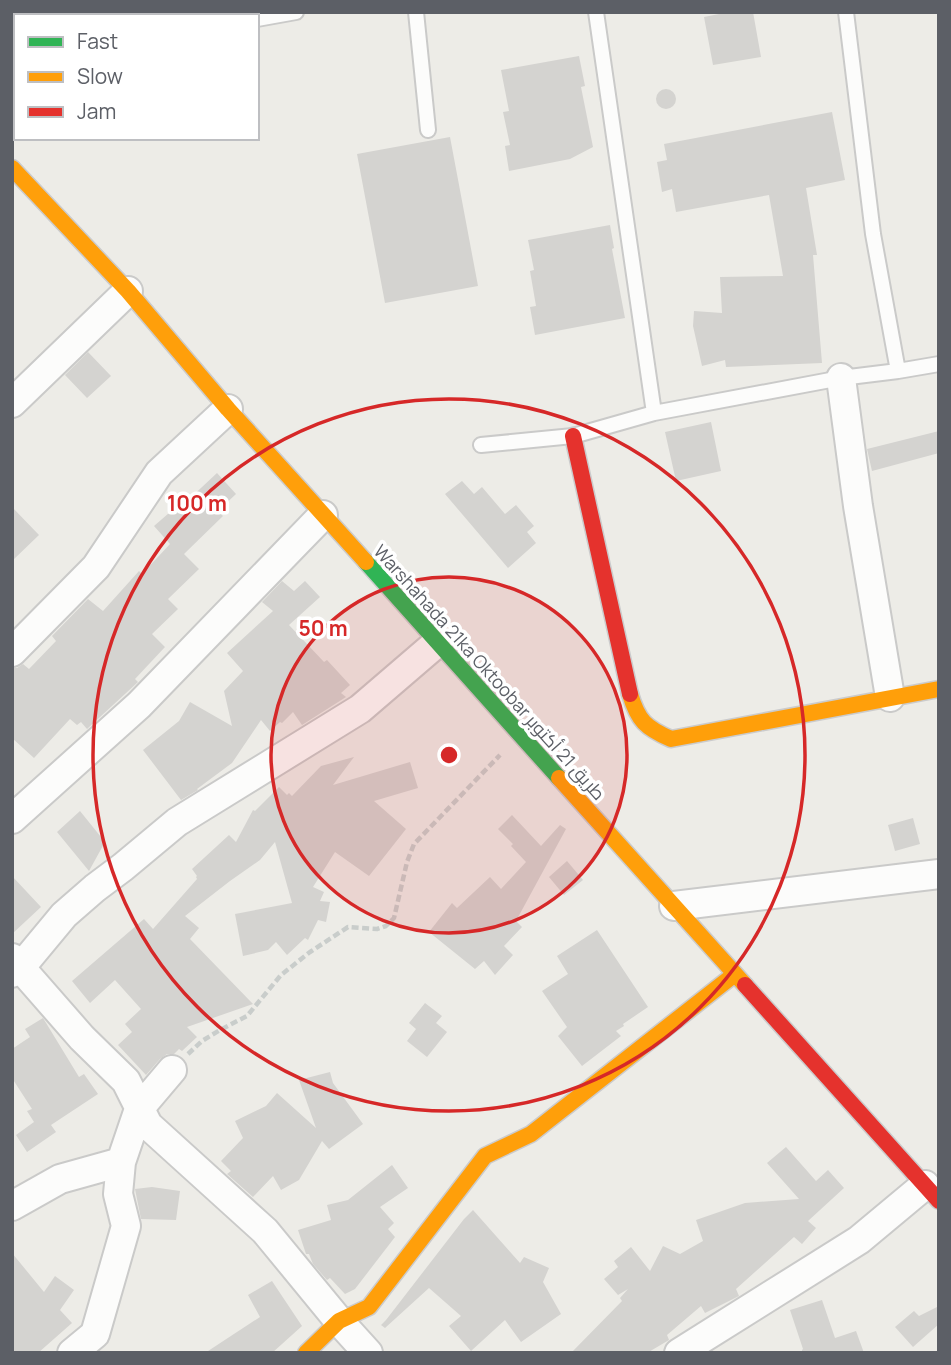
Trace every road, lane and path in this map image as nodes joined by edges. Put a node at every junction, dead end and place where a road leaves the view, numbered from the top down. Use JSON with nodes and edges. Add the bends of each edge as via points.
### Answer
{"nodes":[{"id":1,"x":296,"y":12,"type":"edge"},
{"id":2,"x":416,"y":12,"type":"edge"},
{"id":3,"x":596,"y":12,"type":"edge"},
{"id":4,"x":846,"y":12,"type":"edge"},
{"id":5,"x":259,"y":19,"type":"edge"},
{"id":6,"x":428,"y":130,"type":"dead end"},
{"id":7,"x":12,"y":168,"type":"edge"},
{"id":8,"x":128,"y":291,"type":"junction"},
{"id":9,"x":939,"y":364,"type":"edge"},
{"id":10,"x":898,"y":371,"type":"junction"},
{"id":11,"x":842,"y":378,"type":"junction"},
{"id":12,"x":12,"y":404,"type":"edge"},
{"id":13,"x":228,"y":409,"type":"junction"},
{"id":14,"x":654,"y":413,"type":"junction"},
{"id":15,"x":573,"y":436,"type":"junction"},
{"id":16,"x":481,"y":445,"type":"dead end"},
{"id":17,"x":323,"y":515,"type":"junction"},
{"id":18,"x":438,"y":642,"type":"junction"},
{"id":19,"x":12,"y":652,"type":"edge"},
{"id":20,"x":939,"y":689,"type":"edge"},
{"id":21,"x":890,"y":697,"type":"junction"},
{"id":22,"x":520,"y":734,"type":"junction"},
{"id":23,"x":12,"y":819,"type":"edge"},
{"id":24,"x":939,"y":874,"type":"edge"},
{"id":25,"x":674,"y":906,"type":"junction"},
{"id":26,"x":15,"y":966,"type":"edge"},
{"id":27,"x":735,"y":974,"type":"junction"},
{"id":28,"x":172,"y":1070,"type":"joint"},
{"id":29,"x":139,"y":1108,"type":"junction"},
{"id":30,"x":121,"y":1162,"type":"junction"},
{"id":31,"x":932,"y":1193,"type":"edge"},
{"id":32,"x":12,"y":1206,"type":"edge"},
{"id":33,"x":339,"y":1321,"type":"junction"},
{"id":34,"x":72,"y":1353,"type":"edge"},
{"id":35,"x":306,"y":1353,"type":"edge"},
{"id":36,"x":334,"y":1353,"type":"edge"},
{"id":37,"x":368,"y":1353,"type":"edge"},
{"id":38,"x":679,"y":1353,"type":"edge"}],
"edges":[{"from":1,"to":5,"type":"lane"},
{"from":2,"to":6,"type":"lane"},
{"from":3,"to":14,"type":"lane"},
{"from":4,"to":10,"type":"lane","via":[[873,234]]},
{"from":7,"to":8,"type":"main road","name":"Warshahada 21ka Oktoobar طريق 21 أكتوبر"},
{"from":8,"to":12,"type":"street"},
{"from":8,"to":13,"type":"main road","name":"Warshahada 21ka Oktoobar طريق 21 أكتوبر"},
{"from":9,"to":10,"type":"lane"},
{"from":10,"to":11,"type":"lane"},
{"from":11,"to":14,"type":"lane"},
{"from":11,"to":21,"type":"street"},
{"from":13,"to":17,"type":"main road","name":"Warshahada 21ka Oktoobar طريق 21 أكتوبر"},
{"from":13,"to":19,"type":"street","via":[[159,473],[96,567]]},
{"from":14,"to":15,"type":"lane"},
{"from":15,"to":16,"type":"lane"},
{"from":15,"to":21,"type":"main road","via":[[634,706],[652,731],[671,738]]},
{"from":17,"to":18,"type":"main road","name":"Warshahada 21ka Oktoobar طريق 21 أكتوبر"},
{"from":17,"to":23,"type":"street","via":[[139,705]]},
{"from":18,"to":22,"type":"main road","name":"Warshahada 21ka Oktoobar طريق 21 أكتوبر"},
{"from":18,"to":26,"type":"street","via":[[360,709],[177,822],[64,915]]},
{"from":20,"to":21,"type":"main road"},
{"from":22,"to":25,"type":"main road","name":"Warshahada 21ka Oktoobar طريق 21 أكتوبر"},
{"from":22,"to":28,"type":"path","via":[[414,844],[394,918],[386,926],[348,928],[310,952],[281,975],[247,1016],[202,1041]]},
{"from":24,"to":25,"type":"street"},
{"from":25,"to":27,"type":"main road","name":"Warshahada 21ka Oktoobar طريق 21 أكتوبر"},
{"from":26,"to":29,"type":"street","via":[[126,1081]]},
{"from":27,"to":31,"type":"main road","name":"Warshahada 21ka Oktoobar طريق 21 أكتوبر"},
{"from":27,"to":33,"type":"main road","via":[[541,1127],[485,1157],[369,1307]]},
{"from":28,"to":29,"type":"street"},
{"from":29,"to":30,"type":"street"},
{"from":29,"to":33,"type":"street","via":[[148,1125],[265,1231]]},
{"from":30,"to":32,"type":"street","via":[[60,1179]]},
{"from":30,"to":34,"type":"street","via":[[118,1194],[126,1226],[95,1334]]},
{"from":31,"to":38,"type":"street"},
{"from":33,"to":35,"type":"main road"},
{"from":33,"to":36,"type":"street"},
{"from":33,"to":37,"type":"street"}]}
